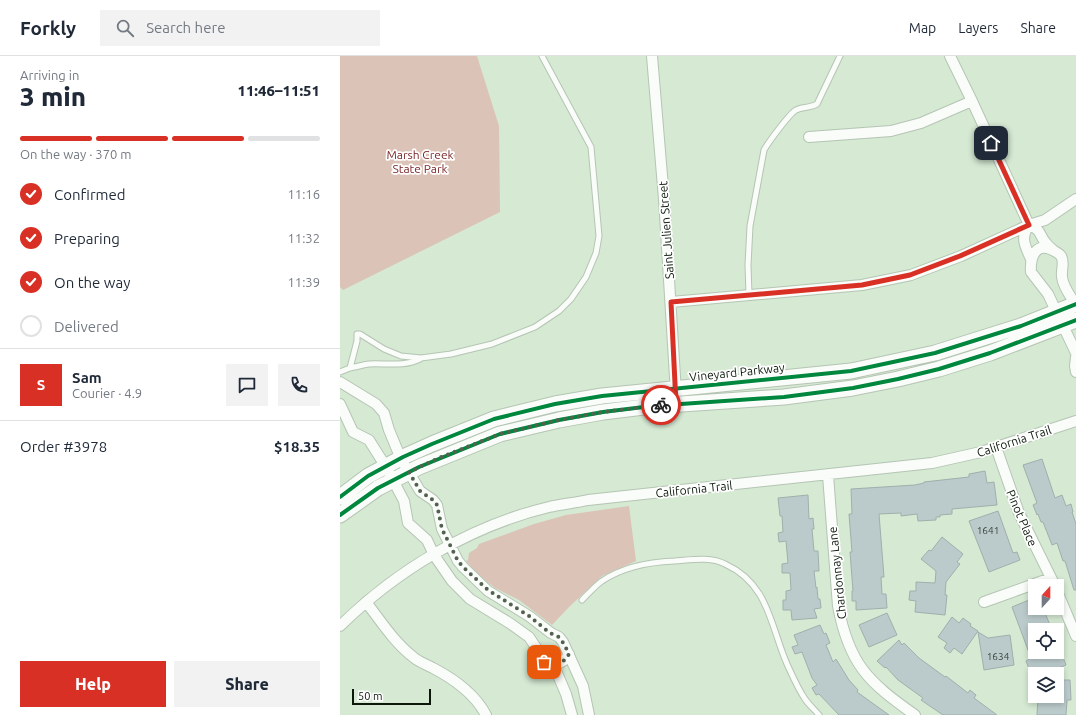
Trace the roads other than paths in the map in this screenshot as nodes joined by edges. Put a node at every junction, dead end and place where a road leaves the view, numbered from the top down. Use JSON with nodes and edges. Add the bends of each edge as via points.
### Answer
{"nodes":[{"id":1,"x":542,"y":56,"type":"edge"},
{"id":2,"x":652,"y":56,"type":"edge"},
{"id":3,"x":840,"y":56,"type":"edge"},
{"id":4,"x":950,"y":56,"type":"edge"},
{"id":5,"x":972,"y":101,"type":"junction"},
{"id":6,"x":809,"y":137,"type":"dead end"},
{"id":7,"x":1076,"y":199,"type":"edge"},
{"id":8,"x":1029,"y":225,"type":"junction"},
{"id":9,"x":1053,"y":250,"type":"junction"},
{"id":10,"x":1031,"y":259,"type":"junction"},
{"id":11,"x":749,"y":295,"type":"junction"},
{"id":12,"x":671,"y":302,"type":"junction"},
{"id":13,"x":1076,"y":305,"type":"edge"},
{"id":14,"x":1059,"y":318,"type":"junction"},
{"id":15,"x":1076,"y":320,"type":"edge"},
{"id":16,"x":1076,"y":353,"type":"edge"},
{"id":17,"x":1076,"y":357,"type":"edge"},
{"id":18,"x":421,"y":358,"type":"junction"},
{"id":19,"x":350,"y":368,"type":"junction"},
{"id":20,"x":340,"y":372,"type":"edge"},
{"id":21,"x":1076,"y":372,"type":"edge"},
{"id":22,"x":340,"y":382,"type":"edge"},
{"id":23,"x":675,"y":389,"type":"junction"},
{"id":24,"x":340,"y":404,"type":"edge"},
{"id":25,"x":676,"y":404,"type":"junction"},
{"id":26,"x":1076,"y":421,"type":"edge"},
{"id":27,"x":996,"y":447,"type":"junction"},
{"id":28,"x":401,"y":458,"type":"junction"},
{"id":29,"x":386,"y":467,"type":"junction"},
{"id":30,"x":409,"y":472,"type":"junction"},
{"id":31,"x":828,"y":475,"type":"junction"},
{"id":32,"x":394,"y":480,"type":"junction"},
{"id":33,"x":340,"y":497,"type":"edge"},
{"id":34,"x":340,"y":516,"type":"edge"},
{"id":35,"x":450,"y":546,"type":"junction"},
{"id":36,"x":434,"y":554,"type":"junction"},
{"id":37,"x":1052,"y":579,"type":"edge"},
{"id":38,"x":1028,"y":589,"type":"edge"},
{"id":39,"x":582,"y":600,"type":"dead end"},
{"id":40,"x":366,"y":602,"type":"junction"},
{"id":41,"x":984,"y":602,"type":"dead end"},
{"id":42,"x":1064,"y":608,"type":"edge"},
{"id":43,"x":340,"y":626,"type":"edge"},
{"id":44,"x":1076,"y":636,"type":"edge"},
{"id":45,"x":569,"y":654,"type":"junction"},
{"id":46,"x":549,"y":665,"type":"junction"},
{"id":47,"x":486,"y":715,"type":"edge"},
{"id":48,"x":572,"y":715,"type":"edge"},
{"id":49,"x":589,"y":715,"type":"edge"},
{"id":50,"x":819,"y":715,"type":"edge"},
{"id":51,"x":915,"y":715,"type":"edge"}],
"edges":[{"from":1,"to":18,"type":"lane","via":[[591,147],[599,236],[596,253],[586,277],[571,299],[559,311],[535,327],[492,344]]},
{"from":2,"to":12,"type":"street","name":"Saint Julien Street"},
{"from":3,"to":11,"type":"lane","via":[[817,104],[796,110],[764,150],[750,226]]},
{"from":4,"to":5,"type":"street"},
{"from":5,"to":6,"type":"street","via":[[921,124],[891,131]]},
{"from":5,"to":8,"type":"street"},
{"from":7,"to":8,"type":"street","via":[[1045,220]]},
{"from":8,"to":9,"type":"street","via":[[1040,231],[1045,243]]},
{"from":8,"to":10,"type":"street","via":[[1024,237]]},
{"from":8,"to":11,"type":"street","via":[[910,275],[862,285]]},
{"from":9,"to":10,"type":"street","via":[[1042,248]]},
{"from":9,"to":13,"type":"street","via":[[1062,260],[1063,283]]},
{"from":10,"to":14,"type":"street","via":[[1031,272],[1048,294]]},
{"from":11,"to":12,"type":"street"},
{"from":12,"to":23,"type":"street","name":"Saint Julien Street"},
{"from":13,"to":14,"type":"street","name":"Vineyard Parkway"},
{"from":14,"to":15,"type":"street","name":"Vineyard Parkway"},
{"from":14,"to":16,"type":"street"},
{"from":14,"to":23,"type":"street","name":"Vineyard Parkway","via":[[1020,326],[935,352],[851,371]]},
{"from":14,"to":25,"type":"street","name":"Vineyard Parkway","via":[[990,353],[898,379],[784,397]]},
{"from":17,"to":21,"type":"street"},
{"from":18,"to":19,"type":"lane","via":[[412,363],[368,364]]},
{"from":18,"to":19,"type":"lane","via":[[401,356],[357,334]]},
{"from":19,"to":20,"type":"lane"},
{"from":22,"to":28,"type":"street","via":[[380,408]]},
{"from":23,"to":25,"type":"street","name":"Saint Julien Street"},
{"from":23,"to":28,"type":"street","name":"Vineyard Parkway","via":[[602,396],[555,404],[494,420]]},
{"from":24,"to":29,"type":"street","via":[[353,432],[369,440]]},
{"from":25,"to":30,"type":"street","name":"Vineyard Parkway","via":[[603,412],[500,434]]},
{"from":26,"to":27,"type":"street","name":"California Trail"},
{"from":27,"to":31,"type":"street","name":"California Trail","via":[[932,463]]},
{"from":27,"to":37,"type":"street","name":"Pinot Place","via":[[1019,513]]},
{"from":28,"to":29,"type":"street","name":"Vineyard Parkway"},
{"from":28,"to":30,"type":"street"},
{"from":29,"to":32,"type":"street"},
{"from":29,"to":33,"type":"street","name":"Vineyard Parkway","via":[[368,476]]},
{"from":30,"to":32,"type":"street","name":"Vineyard Parkway"},
{"from":30,"to":35,"type":"street","via":[[420,491],[437,505],[442,529]]},
{"from":31,"to":35,"type":"street","name":"California Trail","via":[[588,500],[556,506],[491,526]]},
{"from":31,"to":51,"type":"street","name":"Chardonnay Lane","via":[[838,606],[848,644],[863,671],[877,686]]},
{"from":32,"to":34,"type":"street","name":"Vineyard Parkway","via":[[378,488]]},
{"from":32,"to":36,"type":"street","via":[[404,502],[408,522],[427,540]]},
{"from":35,"to":36,"type":"street","name":"California Trail"},
{"from":35,"to":45,"type":"street","via":[[458,561],[481,585],[559,637]]},
{"from":36,"to":40,"type":"street","name":"California Trail"},
{"from":36,"to":46,"type":"street","via":[[452,581],[470,599],[529,637],[539,656]]},
{"from":38,"to":41,"type":"street"},
{"from":39,"to":50,"type":"lane","via":[[601,581],[639,565],[705,559],[724,563],[740,573],[759,592],[787,664],[805,699]]},
{"from":40,"to":43,"type":"street","name":"California Trail"},
{"from":40,"to":47,"type":"street","via":[[403,649],[454,681],[469,693]]},
{"from":42,"to":44,"type":"street"},
{"from":45,"to":46,"type":"street","via":[[560,663]]},
{"from":45,"to":49,"type":"street","via":[[583,686]]},
{"from":46,"to":48,"type":"street","via":[[560,679]]}]}
